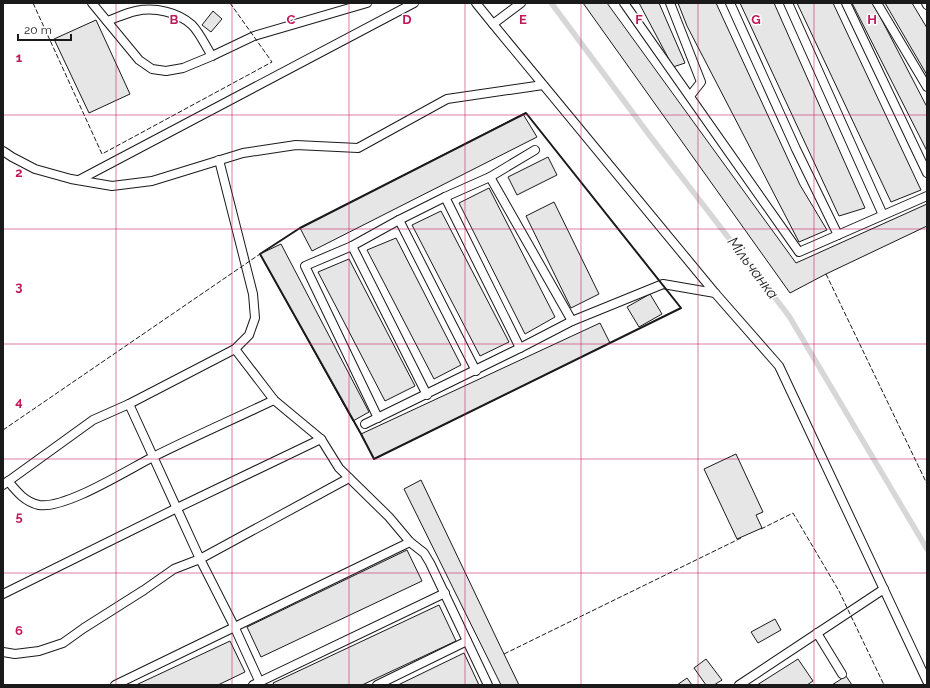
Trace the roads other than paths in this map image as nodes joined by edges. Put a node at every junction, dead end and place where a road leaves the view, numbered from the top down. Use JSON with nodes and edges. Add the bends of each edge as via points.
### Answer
{"nodes":[{"id":1,"x":92,"y":3,"type":"edge"},
{"id":2,"x":367,"y":3,"type":"edge"},
{"id":3,"x":414,"y":3,"type":"edge"},
{"id":4,"x":476,"y":3,"type":"edge"},
{"id":5,"x":521,"y":3,"type":"edge"},
{"id":6,"x":624,"y":3,"type":"edge"},
{"id":7,"x":670,"y":3,"type":"edge"},
{"id":8,"x":730,"y":3,"type":"edge"},
{"id":9,"x":788,"y":3,"type":"edge"},
{"id":10,"x":846,"y":3,"type":"edge"},
{"id":11,"x":877,"y":3,"type":"edge"},
{"id":12,"x":107,"y":21,"type":"junction"},
{"id":13,"x":493,"y":24,"type":"junction"},
{"id":14,"x":212,"y":56,"type":"junction"},
{"id":15,"x":543,"y":85,"type":"junction"},
{"id":16,"x":927,"y":87,"type":"edge"},
{"id":17,"x":690,"y":96,"type":"junction"},
{"id":18,"x":535,"y":150,"type":"dead end"},
{"id":19,"x":3,"y":151,"type":"edge"},
{"id":20,"x":219,"y":160,"type":"junction"},
{"id":21,"x":927,"y":173,"type":"edge"},
{"id":22,"x":490,"y":177,"type":"junction"},
{"id":23,"x":79,"y":180,"type":"junction"},
{"id":24,"x":927,"y":196,"type":"edge"},
{"id":25,"x":444,"y":197,"type":"junction"},
{"id":26,"x":883,"y":215,"type":"junction"},
{"id":27,"x":399,"y":220,"type":"junction"},
{"id":28,"x":838,"y":235,"type":"junction"},
{"id":29,"x":352,"y":246,"type":"junction"},
{"id":30,"x":715,"y":294,"type":"junction"},
{"id":31,"x":572,"y":321,"type":"junction"},
{"id":32,"x":520,"y":348,"type":"junction"},
{"id":33,"x":235,"y":349,"type":"junction"},
{"id":34,"x":476,"y":371,"type":"junction"},
{"id":35,"x":427,"y":395,"type":"junction"},
{"id":36,"x":274,"y":400,"type":"junction"},
{"id":37,"x":129,"y":404,"type":"junction"},
{"id":38,"x":378,"y":418,"type":"junction"},
{"id":39,"x":365,"y":424,"type":"dead end"},
{"id":40,"x":321,"y":439,"type":"junction"},
{"id":41,"x":153,"y":457,"type":"junction"},
{"id":42,"x":349,"y":478,"type":"junction"},
{"id":43,"x":5,"y":483,"type":"edge"},
{"id":44,"x":177,"y":508,"type":"junction"},
{"id":45,"x":410,"y":542,"type":"junction"},
{"id":46,"x":200,"y":559,"type":"junction"},
{"id":47,"x":884,"y":589,"type":"junction"},
{"id":48,"x":444,"y":593,"type":"junction"},
{"id":49,"x":3,"y":594,"type":"edge"},
{"id":50,"x":234,"y":626,"type":"junction"},
{"id":51,"x":817,"y":633,"type":"junction"},
{"id":52,"x":467,"y":641,"type":"junction"},
{"id":53,"x":3,"y":652,"type":"edge"},
{"id":54,"x":842,"y":674,"type":"dead end"},
{"id":55,"x":927,"y":681,"type":"edge"},
{"id":56,"x":258,"y":684,"type":"edge"},
{"id":57,"x":115,"y":685,"type":"edge"},
{"id":58,"x":377,"y":685,"type":"edge"},
{"id":59,"x":488,"y":685,"type":"edge"},
{"id":60,"x":739,"y":685,"type":"edge"}],
"edges":[{"from":1,"to":12,"type":"lane"},
{"from":2,"to":14,"type":"lane","via":[[254,36]]},
{"from":3,"to":23,"type":"lane"},
{"from":4,"to":13,"type":"lane"},
{"from":5,"to":13,"type":"lane"},
{"from":6,"to":17,"type":"lane"},
{"from":7,"to":17,"type":"lane","via":[[701,82]]},
{"from":8,"to":28,"type":"lane"},
{"from":9,"to":26,"type":"lane"},
{"from":10,"to":21,"type":"lane"},
{"from":11,"to":16,"type":"lane"},
{"from":12,"to":14,"type":"lane","via":[[137,10],[168,12],[193,26]]},
{"from":12,"to":14,"type":"lane","via":[[139,60],[152,69],[183,68]]},
{"from":13,"to":15,"type":"lane"},
{"from":15,"to":20,"type":"lane","via":[[447,99],[358,148],[296,145],[243,153]]},
{"from":15,"to":30,"type":"lane"},
{"from":17,"to":28,"type":"lane","via":[[799,252]]},
{"from":18,"to":22,"type":"lane"},
{"from":19,"to":23,"type":"lane","via":[[35,169]]},
{"from":20,"to":23,"type":"lane","via":[[152,180],[112,186]]},
{"from":20,"to":33,"type":"lane","via":[[252,294],[255,318],[248,335]]},
{"from":22,"to":25,"type":"lane"},
{"from":22,"to":31,"type":"lane"},
{"from":24,"to":26,"type":"lane"},
{"from":25,"to":27,"type":"lane"},
{"from":25,"to":32,"type":"lane"},
{"from":26,"to":28,"type":"lane"},
{"from":27,"to":29,"type":"lane"},
{"from":27,"to":34,"type":"lane"},
{"from":29,"to":35,"type":"lane"},
{"from":29,"to":38,"type":"lane","via":[[305,266]]},
{"from":30,"to":31,"type":"lane","via":[[662,284]]},
{"from":30,"to":47,"type":"lane","via":[[779,366]]},
{"from":31,"to":32,"type":"lane"},
{"from":32,"to":34,"type":"lane"},
{"from":33,"to":36,"type":"lane"},
{"from":33,"to":37,"type":"lane"},
{"from":34,"to":35,"type":"lane"},
{"from":35,"to":38,"type":"lane"},
{"from":36,"to":40,"type":"lane"},
{"from":36,"to":41,"type":"lane"},
{"from":37,"to":41,"type":"lane"},
{"from":37,"to":43,"type":"lane","via":[[93,420]]},
{"from":38,"to":39,"type":"lane"},
{"from":40,"to":42,"type":"lane","via":[[339,468]]},
{"from":40,"to":44,"type":"lane"},
{"from":41,"to":43,"type":"lane","via":[[76,497],[55,504],[39,505],[23,498]]},
{"from":41,"to":44,"type":"lane"},
{"from":42,"to":45,"type":"lane","via":[[389,517]]},
{"from":42,"to":46,"type":"lane"},
{"from":44,"to":46,"type":"lane"},
{"from":44,"to":49,"type":"lane"},
{"from":45,"to":48,"type":"lane","via":[[424,553],[430,562]]},
{"from":45,"to":50,"type":"lane"},
{"from":46,"to":50,"type":"lane"},
{"from":46,"to":53,"type":"lane","via":[[174,569],[62,643],[39,652]]},
{"from":47,"to":51,"type":"lane"},
{"from":47,"to":55,"type":"lane"},
{"from":48,"to":52,"type":"lane"},
{"from":48,"to":56,"type":"lane"},
{"from":50,"to":56,"type":"lane"},
{"from":50,"to":57,"type":"lane"},
{"from":51,"to":54,"type":"lane"},
{"from":51,"to":60,"type":"lane"},
{"from":52,"to":58,"type":"lane"},
{"from":52,"to":59,"type":"lane"}]}
